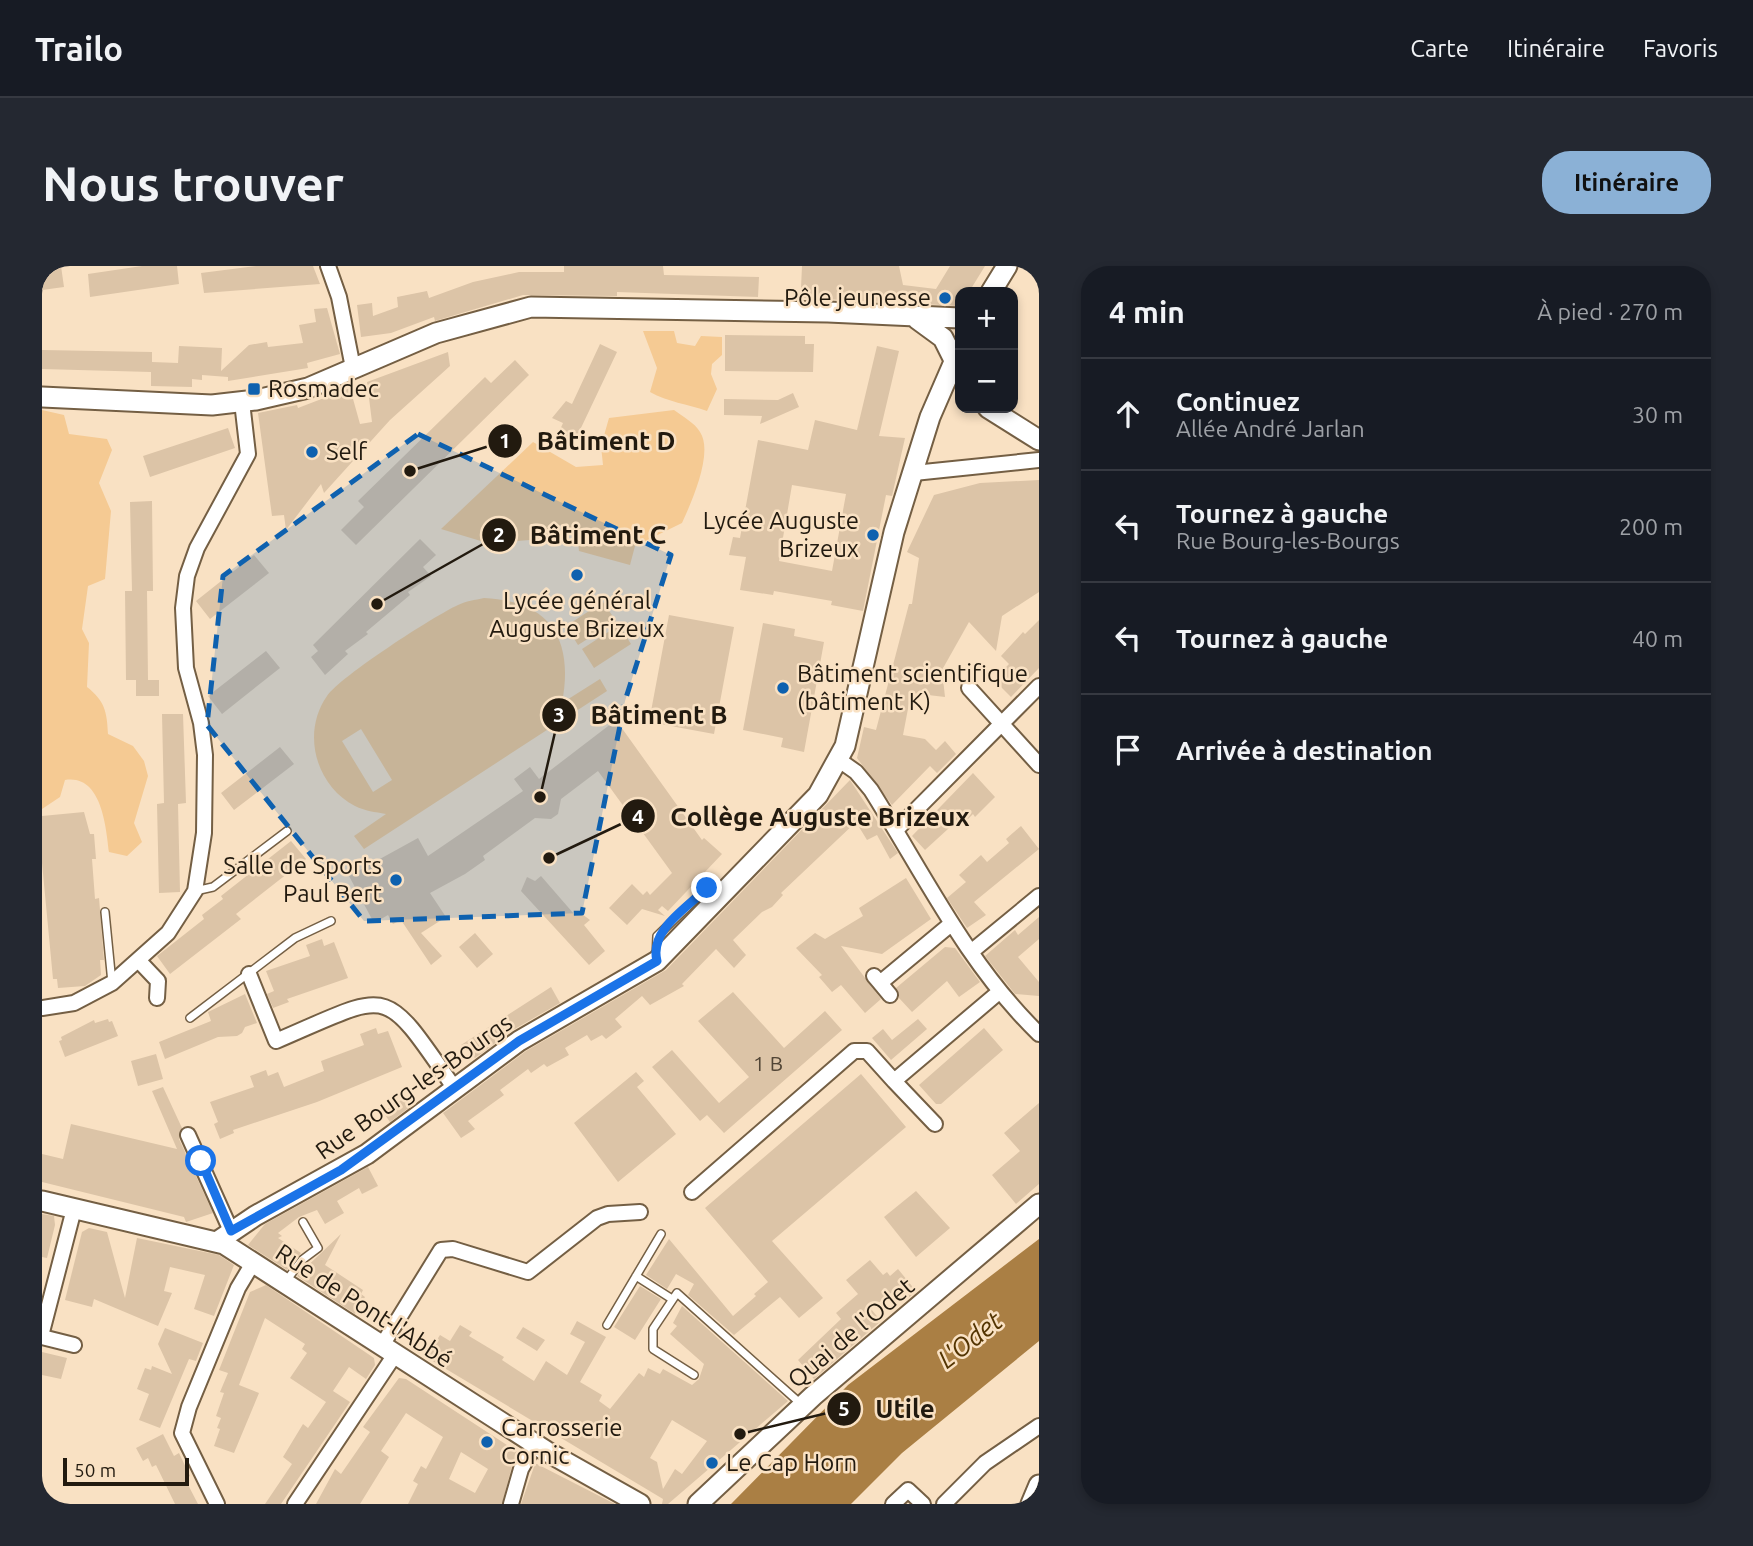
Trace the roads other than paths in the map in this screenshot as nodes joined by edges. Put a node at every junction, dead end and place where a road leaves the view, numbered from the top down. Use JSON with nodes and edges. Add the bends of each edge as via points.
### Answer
{"nodes":[{"id":1,"x":328,"y":266,"type":"edge"},
{"id":2,"x":1007,"y":266,"type":"edge"},
{"id":3,"x":994,"y":287,"type":"edge"},
{"id":4,"x":916,"y":318,"type":"junction"},
{"id":5,"x":955,"y":318,"type":"edge"},
{"id":6,"x":955,"y":356,"type":"edge"},
{"id":7,"x":955,"y":366,"type":"edge"},
{"id":8,"x":353,"y":368,"type":"junction"},
{"id":9,"x":42,"y":397,"type":"edge"},
{"id":10,"x":242,"y":402,"type":"junction"},
{"id":11,"x":996,"y":413,"type":"edge"},
{"id":12,"x":1039,"y":440,"type":"edge"},
{"id":13,"x":1039,"y":460,"type":"edge"},
{"id":14,"x":914,"y":473,"type":"junction"},
{"id":15,"x":1039,"y":686,"type":"edge"},
{"id":16,"x":969,"y":688,"type":"dead end"},
{"id":17,"x":1002,"y":724,"type":"junction"},
{"id":18,"x":839,"y":760,"type":"junction"},
{"id":19,"x":1039,"y":765,"type":"edge"},
{"id":20,"x":896,"y":830,"type":"junction"},
{"id":21,"x":288,"y":831,"type":"dead end"},
{"id":22,"x":195,"y":891,"type":"junction"},
{"id":23,"x":1039,"y":895,"type":"edge"},
{"id":24,"x":105,"y":912,"type":"dead end"},
{"id":25,"x":331,"y":921,"type":"dead end"},
{"id":26,"x":951,"y":924,"type":"junction"},
{"id":27,"x":971,"y":952,"type":"junction"},
{"id":28,"x":139,"y":961,"type":"junction"},
{"id":29,"x":249,"y":974,"type":"junction"},
{"id":30,"x":111,"y":983,"type":"junction"},
{"id":31,"x":999,"y":992,"type":"junction"},
{"id":32,"x":890,"y":995,"type":"dead end"},
{"id":33,"x":157,"y":998,"type":"dead end"},
{"id":34,"x":42,"y":1008,"type":"edge"},
{"id":35,"x":190,"y":1018,"type":"dead end"},
{"id":36,"x":1039,"y":1034,"type":"edge"},
{"id":37,"x":894,"y":1081,"type":"junction"},
{"id":38,"x":455,"y":1089,"type":"junction"},
{"id":39,"x":935,"y":1124,"type":"dead end"},
{"id":40,"x":188,"y":1135,"type":"dead end"},
{"id":41,"x":692,"y":1192,"type":"dead end"},
{"id":42,"x":42,"y":1201,"type":"edge"},
{"id":43,"x":1039,"y":1204,"type":"edge"},
{"id":44,"x":74,"y":1209,"type":"junction"},
{"id":45,"x":640,"y":1212,"type":"dead end"},
{"id":46,"x":303,"y":1222,"type":"dead end"},
{"id":47,"x":661,"y":1234,"type":"dead end"},
{"id":48,"x":224,"y":1236,"type":"junction"},
{"id":49,"x":253,"y":1263,"type":"junction"},
{"id":50,"x":636,"y":1276,"type":"junction"},
{"id":51,"x":284,"y":1284,"type":"junction"},
{"id":52,"x":672,"y":1299,"type":"junction"},
{"id":53,"x":607,"y":1325,"type":"dead end"},
{"id":54,"x":42,"y":1335,"type":"edge"},
{"id":55,"x":74,"y":1345,"type":"dead end"},
{"id":56,"x":388,"y":1351,"type":"junction"},
{"id":57,"x":694,"y":1375,"type":"dead end"},
{"id":58,"x":803,"y":1406,"type":"junction"},
{"id":59,"x":1039,"y":1426,"type":"edge"},
{"id":60,"x":1021,"y":1436,"type":"junction"},
{"id":61,"x":1039,"y":1438,"type":"edge"},
{"id":62,"x":535,"y":1444,"type":"junction"},
{"id":63,"x":1039,"y":1485,"type":"edge"},
{"id":64,"x":217,"y":1504,"type":"edge"},
{"id":65,"x":295,"y":1504,"type":"edge"},
{"id":66,"x":511,"y":1504,"type":"edge"},
{"id":67,"x":640,"y":1504,"type":"edge"},
{"id":68,"x":698,"y":1504,"type":"edge"},
{"id":69,"x":894,"y":1504,"type":"edge"},
{"id":70,"x":923,"y":1504,"type":"edge"},
{"id":71,"x":944,"y":1504,"type":"edge"},
{"id":72,"x":1031,"y":1504,"type":"edge"}],
"edges":[{"from":1,"to":8,"type":"street"},
{"from":2,"to":3,"type":"street"},
{"from":4,"to":5,"type":"street"},
{"from":4,"to":6,"type":"street","via":[[939,334]]},
{"from":4,"to":8,"type":"street","via":[[531,307],[436,334]]},
{"from":7,"to":14,"type":"street","name":"Rue Bourg-les-Bourgs","via":[[930,417]]},
{"from":8,"to":10,"type":"street","via":[[309,388]]},
{"from":9,"to":10,"type":"street"},
{"from":10,"to":22,"type":"street","via":[[249,450],[197,548],[183,608],[186,668],[204,746],[204,833]]},
{"from":11,"to":12,"type":"street"},
{"from":13,"to":14,"type":"street"},
{"from":14,"to":18,"type":"street","name":"Rue Bourg-les-Bourgs","via":[[889,553]]},
{"from":15,"to":17,"type":"street"},
{"from":16,"to":17,"type":"street"},
{"from":17,"to":19,"type":"street"},
{"from":17,"to":20,"type":"street"},
{"from":18,"to":20,"type":"street","via":[[856,772]]},
{"from":18,"to":38,"type":"street","name":"Rue Bourg-les-Bourgs","via":[[818,795],[657,961],[519,1041]]},
{"from":20,"to":26,"type":"street"},
{"from":21,"to":22,"type":"lane","via":[[213,887]]},
{"from":22,"to":28,"type":"street","via":[[169,933]]},
{"from":23,"to":27,"type":"street"},
{"from":24,"to":30,"type":"lane"},
{"from":25,"to":29,"type":"lane","via":[[295,938]]},
{"from":26,"to":27,"type":"street"},
{"from":26,"to":32,"type":"street","via":[[877,980]]},
{"from":27,"to":31,"type":"street"},
{"from":28,"to":30,"type":"street"},
{"from":28,"to":33,"type":"street","via":[[158,981]]},
{"from":29,"to":35,"type":"lane"},
{"from":29,"to":38,"type":"street","via":[[276,1041],[365,1004],[380,1004],[407,1021]]},
{"from":30,"to":34,"type":"street","via":[[74,1003]]},
{"from":31,"to":36,"type":"street"},
{"from":31,"to":37,"type":"street"},
{"from":37,"to":39,"type":"street"},
{"from":37,"to":41,"type":"street","via":[[867,1051],[854,1051]]},
{"from":38,"to":48,"type":"street","name":"Rue Bourg-les-Bourgs","via":[[350,1164]]},
{"from":40,"to":48,"type":"street"},
{"from":42,"to":44,"type":"street","name":"Rue de Pont-l'Abbé"},
{"from":43,"to":58,"type":"street","name":"Quai de l'Odet"},
{"from":44,"to":48,"type":"street","name":"Rue de Pont-l'Abbé"},
{"from":44,"to":54,"type":"street"},
{"from":45,"to":56,"type":"street","via":[[597,1217],[528,1272],[453,1249],[441,1250]]},
{"from":46,"to":51,"type":"lane","via":[[318,1248],[298,1264]]},
{"from":47,"to":50,"type":"lane"},
{"from":48,"to":49,"type":"street","name":"Rue de Pont-l'Abbé"},
{"from":49,"to":51,"type":"street","name":"Rue de Pont-l'Abbé"},
{"from":49,"to":64,"type":"street","via":[[189,1406],[182,1433]]},
{"from":50,"to":52,"type":"lane"},
{"from":50,"to":53,"type":"lane"},
{"from":51,"to":56,"type":"street","name":"Rue de Pont-l'Abbé"},
{"from":52,"to":57,"type":"lane","via":[[653,1329],[653,1349]]},
{"from":52,"to":58,"type":"lane","via":[[677,1293]]},
{"from":54,"to":55,"type":"street"},
{"from":56,"to":62,"type":"street","name":"Rue de Pont-l'Abbé"},
{"from":56,"to":65,"type":"street"},
{"from":58,"to":68,"type":"street","name":"Quai de l'Odet"},
{"from":59,"to":60,"type":"street"},
{"from":60,"to":61,"type":"street"},
{"from":60,"to":71,"type":"street","via":[[985,1463]]},
{"from":62,"to":66,"type":"street","via":[[521,1469]]},
{"from":62,"to":67,"type":"street","name":"Rue de Pont-l'Abbé"},
{"from":63,"to":72,"type":"street"},
{"from":69,"to":70,"type":"street","via":[[908,1490]]}]}
